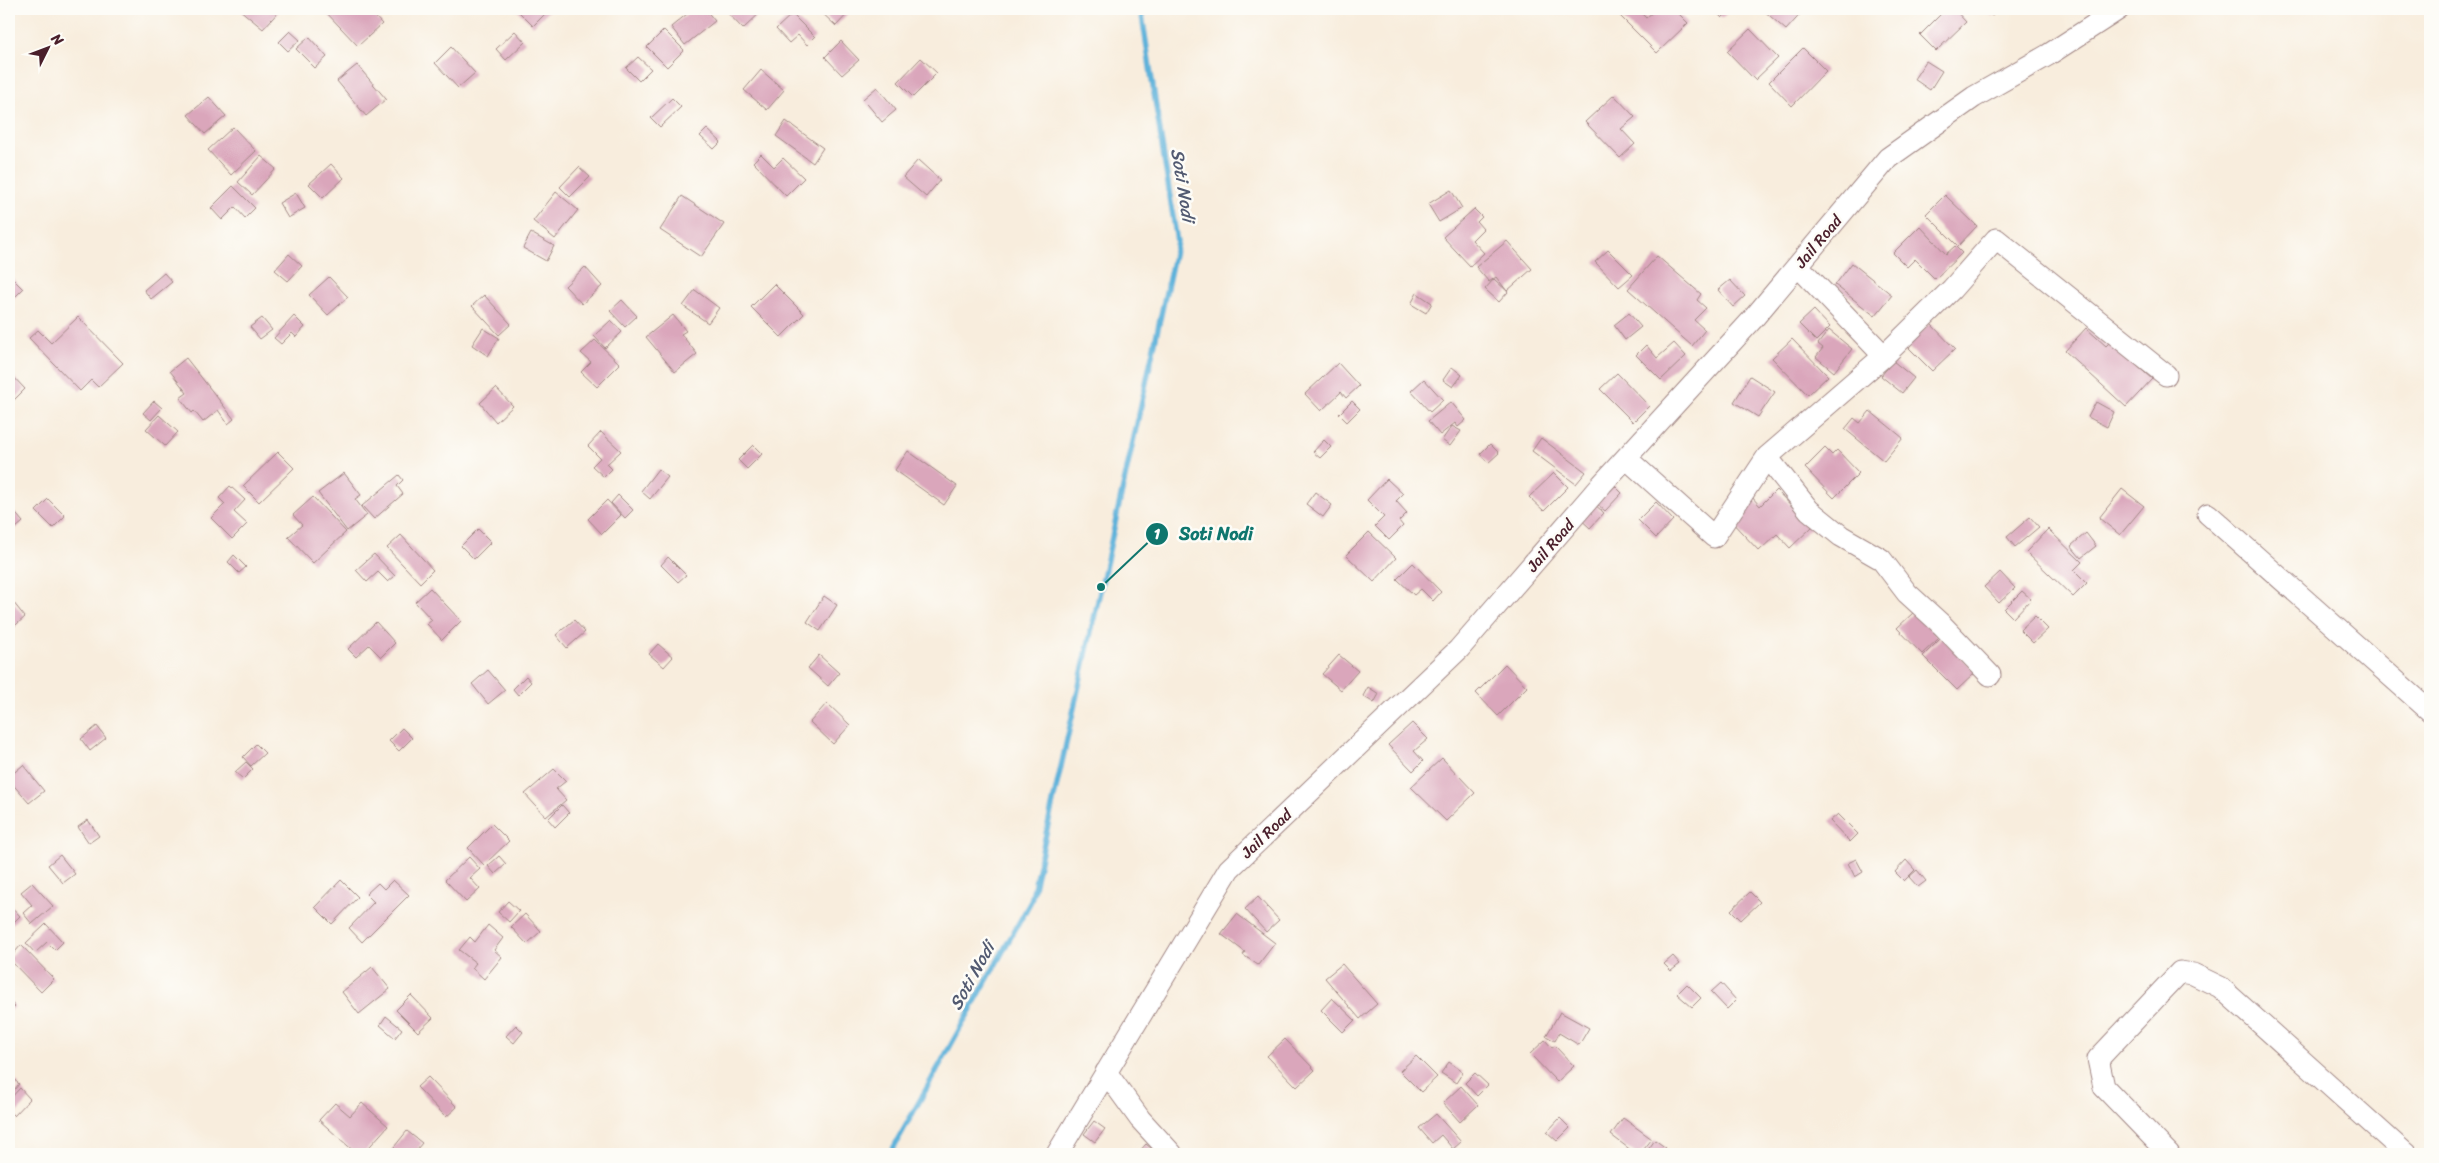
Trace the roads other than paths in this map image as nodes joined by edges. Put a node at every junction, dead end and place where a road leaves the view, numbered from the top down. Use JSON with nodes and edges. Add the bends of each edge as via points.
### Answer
{"nodes":[{"id":1,"x":2119,"y":9,"type":"edge"},
{"id":2,"x":1798,"y":266,"type":"junction"},
{"id":3,"x":1884,"y":356,"type":"junction"},
{"id":4,"x":2166,"y":375,"type":"dead end"},
{"id":5,"x":1767,"y":457,"type":"junction"},
{"id":6,"x":1626,"y":458,"type":"junction"},
{"id":7,"x":2208,"y":514,"type":"dead end"},
{"id":8,"x":1990,"y":676,"type":"dead end"},
{"id":9,"x":2430,"y":711,"type":"edge"},
{"id":10,"x":1106,"y":1072,"type":"junction"},
{"id":11,"x":1057,"y":1154,"type":"edge"},
{"id":12,"x":1172,"y":1154,"type":"edge"},
{"id":13,"x":2169,"y":1154,"type":"edge"},
{"id":14,"x":2406,"y":1154,"type":"edge"}],
"edges":[{"from":1,"to":2,"type":"street","name":"Jail Road","via":[[1974,97],[1888,158]]},
{"from":2,"to":3,"type":"street"},
{"from":2,"to":6,"type":"street","name":"Jail Road"},
{"from":3,"to":4,"type":"street","via":[[1952,289],[1996,239]]},
{"from":3,"to":5,"type":"street"},
{"from":5,"to":6,"type":"street","via":[[1714,537]]},
{"from":5,"to":8,"type":"street","via":[[1809,510],[1841,536],[1881,560],[1907,592]]},
{"from":6,"to":10,"type":"street","name":"Jail Road","via":[[1459,650],[1230,869]]},
{"from":7,"to":9,"type":"street"},
{"from":10,"to":11,"type":"street","name":"Jail Road"},
{"from":10,"to":12,"type":"street","via":[[1140,1119]]},
{"from":13,"to":14,"type":"street","via":[[2104,1087],[2098,1060],[2180,972],[2193,974],[2220,987]]}]}
